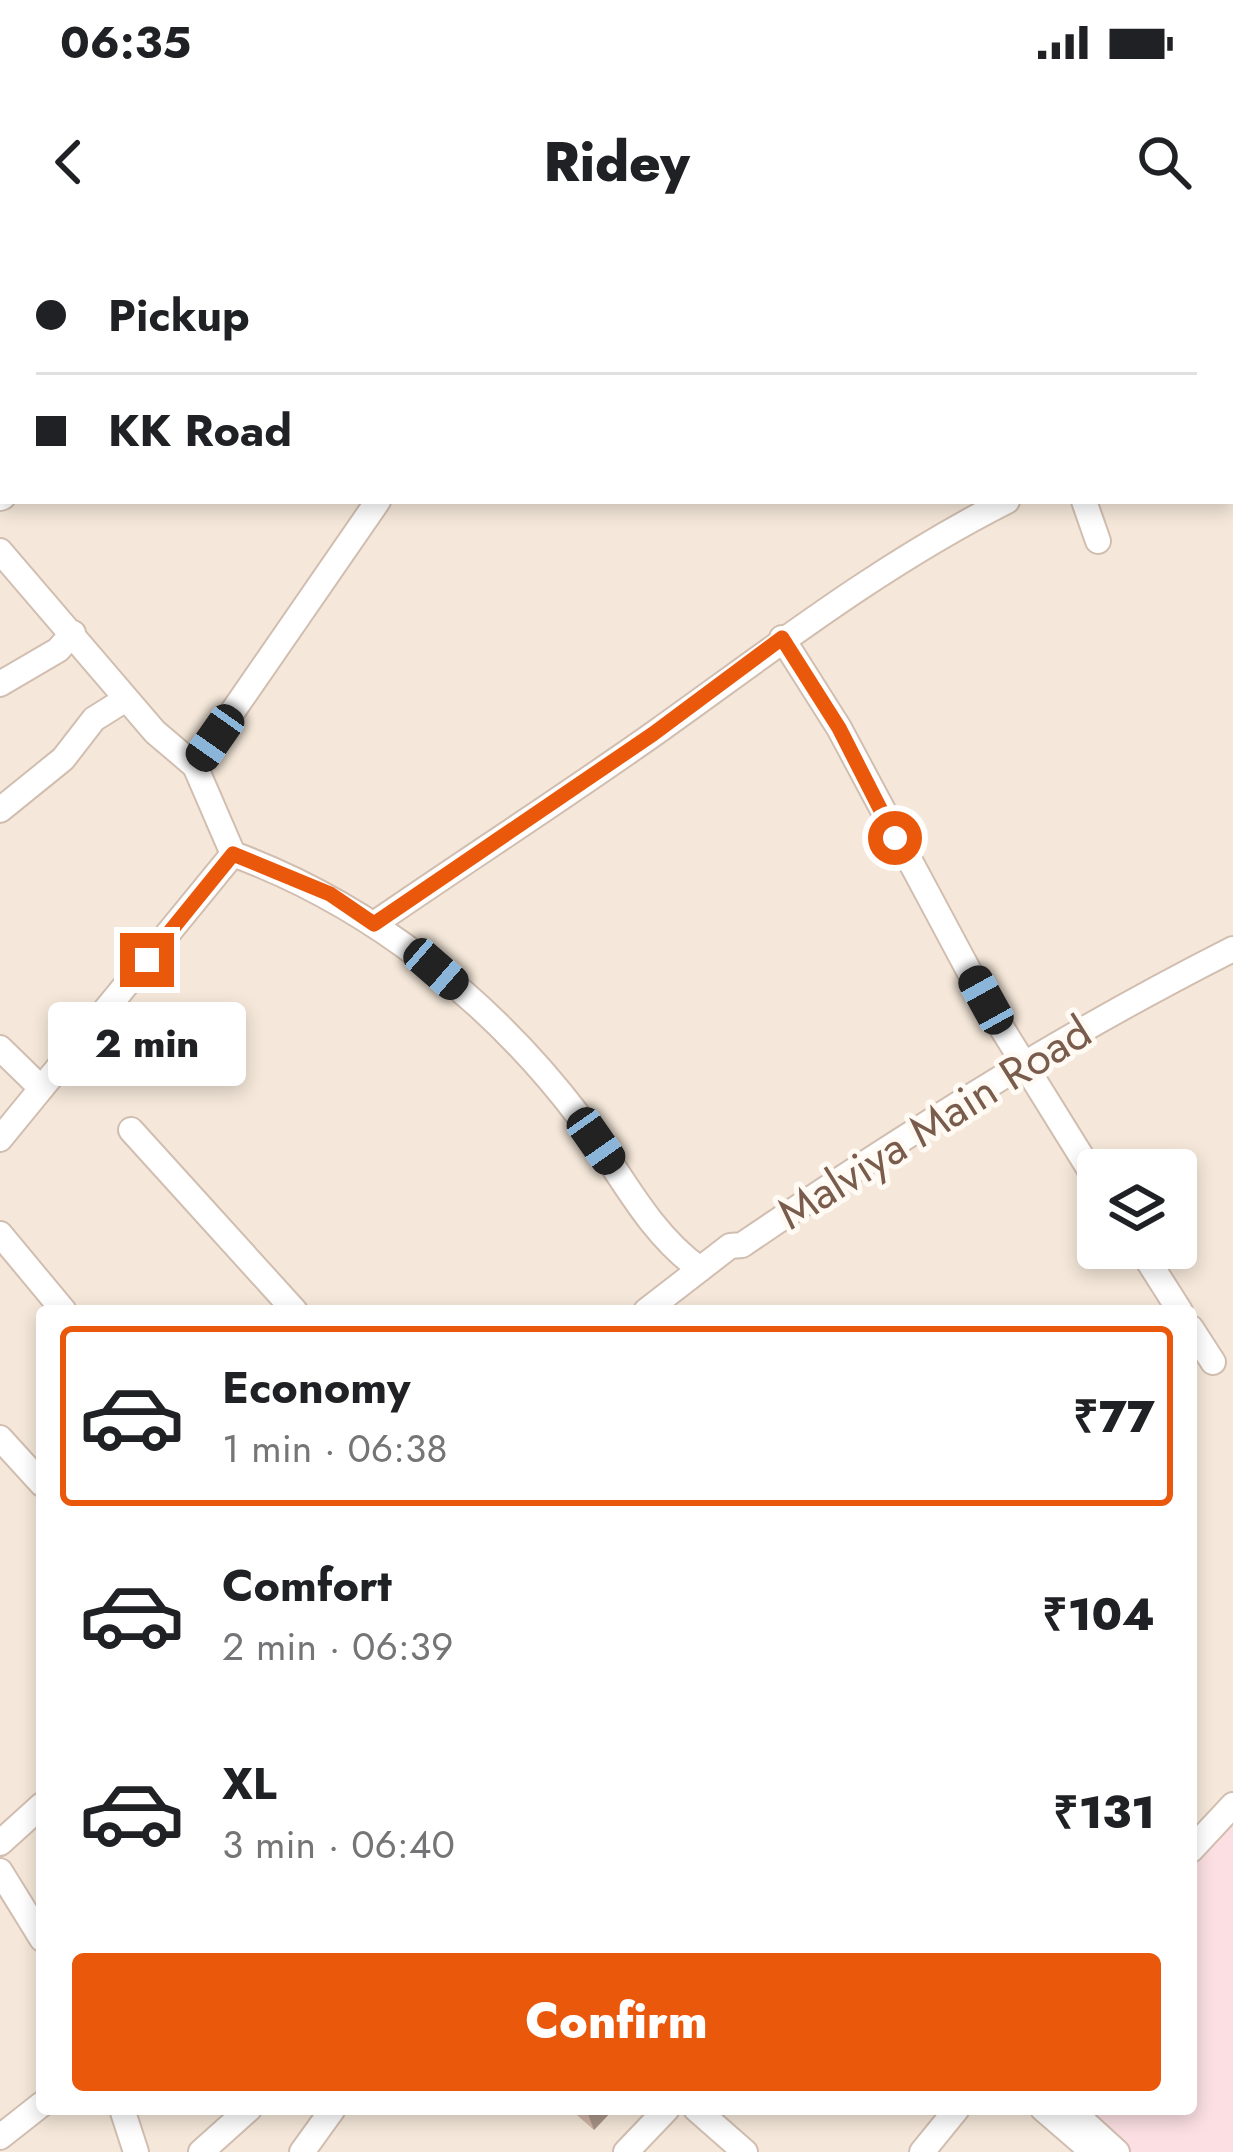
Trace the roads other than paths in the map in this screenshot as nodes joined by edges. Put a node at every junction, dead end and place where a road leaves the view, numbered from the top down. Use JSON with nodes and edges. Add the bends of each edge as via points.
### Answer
{"nodes":[{"id":1,"x":376,"y":504,"type":"edge"},
{"id":2,"x":1002,"y":504,"type":"edge"},
{"id":3,"x":1085,"y":504,"type":"edge"},
{"id":4,"x":1098,"y":541,"type":"dead end"},
{"id":5,"x":0,"y":551,"type":"edge"},
{"id":6,"x":73,"y":633,"type":"junction"},
{"id":7,"x":782,"y":638,"type":"junction"},
{"id":8,"x":0,"y":684,"type":"edge"},
{"id":9,"x":126,"y":700,"type":"junction"},
{"id":10,"x":195,"y":766,"type":"junction"},
{"id":11,"x":4,"y":801,"type":"edge"},
{"id":12,"x":233,"y":854,"type":"junction"},
{"id":13,"x":374,"y":924,"type":"junction"},
{"id":14,"x":1233,"y":935,"type":"edge"},
{"id":15,"x":1233,"y":949,"type":"edge"},
{"id":16,"x":0,"y":1048,"type":"edge"},
{"id":17,"x":1021,"y":1055,"type":"junction"},
{"id":18,"x":40,"y":1087,"type":"junction"},
{"id":19,"x":131,"y":1130,"type":"dead end"},
{"id":20,"x":0,"y":1138,"type":"edge"},
{"id":21,"x":1078,"y":1149,"type":"edge"},
{"id":22,"x":0,"y":1234,"type":"edge"},
{"id":23,"x":700,"y":1269,"type":"junction"},
{"id":24,"x":1153,"y":1269,"type":"edge"},
{"id":25,"x":59,"y":1305,"type":"edge"},
{"id":26,"x":290,"y":1305,"type":"edge"},
{"id":27,"x":654,"y":1305,"type":"edge"},
{"id":28,"x":1176,"y":1305,"type":"edge"},
{"id":29,"x":1197,"y":1337,"type":"edge"},
{"id":30,"x":1213,"y":1362,"type":"dead end"},
{"id":31,"x":0,"y":1438,"type":"edge"},
{"id":32,"x":36,"y":1477,"type":"edge"},
{"id":33,"x":1233,"y":1805,"type":"edge"},
{"id":34,"x":36,"y":1810,"type":"edge"},
{"id":35,"x":0,"y":1843,"type":"edge"},
{"id":36,"x":1197,"y":1844,"type":"edge"},
{"id":37,"x":0,"y":1870,"type":"edge"},
{"id":38,"x":36,"y":1929,"type":"edge"},
{"id":39,"x":36,"y":2109,"type":"edge"},
{"id":40,"x":242,"y":2115,"type":"edge"},
{"id":41,"x":322,"y":2115,"type":"edge"},
{"id":42,"x":661,"y":2115,"type":"edge"},
{"id":43,"x":703,"y":2115,"type":"edge"},
{"id":44,"x":952,"y":2115,"type":"edge"},
{"id":45,"x":1050,"y":2115,"type":"edge"},
{"id":46,"x":1077,"y":2115,"type":"edge"},
{"id":47,"x":0,"y":2137,"type":"edge"},
{"id":48,"x":202,"y":2152,"type":"edge"},
{"id":49,"x":302,"y":2152,"type":"edge"},
{"id":50,"x":626,"y":2152,"type":"edge"},
{"id":51,"x":745,"y":2152,"type":"edge"},
{"id":52,"x":922,"y":2152,"type":"edge"},
{"id":53,"x":1093,"y":2152,"type":"edge"},
{"id":54,"x":1118,"y":2152,"type":"edge"}],
"edges":[{"from":1,"to":10,"type":"street"},
{"from":2,"to":7,"type":"street"},
{"from":3,"to":4,"type":"street"},
{"from":5,"to":6,"type":"street"},
{"from":6,"to":8,"type":"street"},
{"from":6,"to":9,"type":"street"},
{"from":7,"to":13,"type":"street"},
{"from":7,"to":17,"type":"street"},
{"from":9,"to":10,"type":"street"},
{"from":9,"to":11,"type":"street"},
{"from":10,"to":12,"type":"street"},
{"from":12,"to":13,"type":"street","via":[[330,894]]},
{"from":12,"to":18,"type":"street"},
{"from":13,"to":23,"type":"street","via":[[459,989],[546,1079],[672,1250]]},
{"from":14,"to":17,"type":"street"},
{"from":15,"to":17,"type":"street","name":"Malviya Main Road"},
{"from":16,"to":18,"type":"street"},
{"from":17,"to":21,"type":"street"},
{"from":17,"to":23,"type":"street","name":"Malviya Main Road","via":[[733,1235]]},
{"from":18,"to":20,"type":"street"},
{"from":19,"to":26,"type":"street"},
{"from":22,"to":25,"type":"street"},
{"from":23,"to":27,"type":"street","name":"Malviya Main Road"},
{"from":24,"to":28,"type":"street"},
{"from":29,"to":30,"type":"street"},
{"from":31,"to":32,"type":"street"},
{"from":33,"to":36,"type":"street"},
{"from":34,"to":35,"type":"street"},
{"from":37,"to":38,"type":"street"},
{"from":39,"to":47,"type":"street"},
{"from":40,"to":48,"type":"street"},
{"from":41,"to":49,"type":"street"},
{"from":42,"to":50,"type":"street"},
{"from":43,"to":51,"type":"street"},
{"from":44,"to":52,"type":"street"},
{"from":45,"to":53,"type":"street"},
{"from":46,"to":54,"type":"street"}]}
